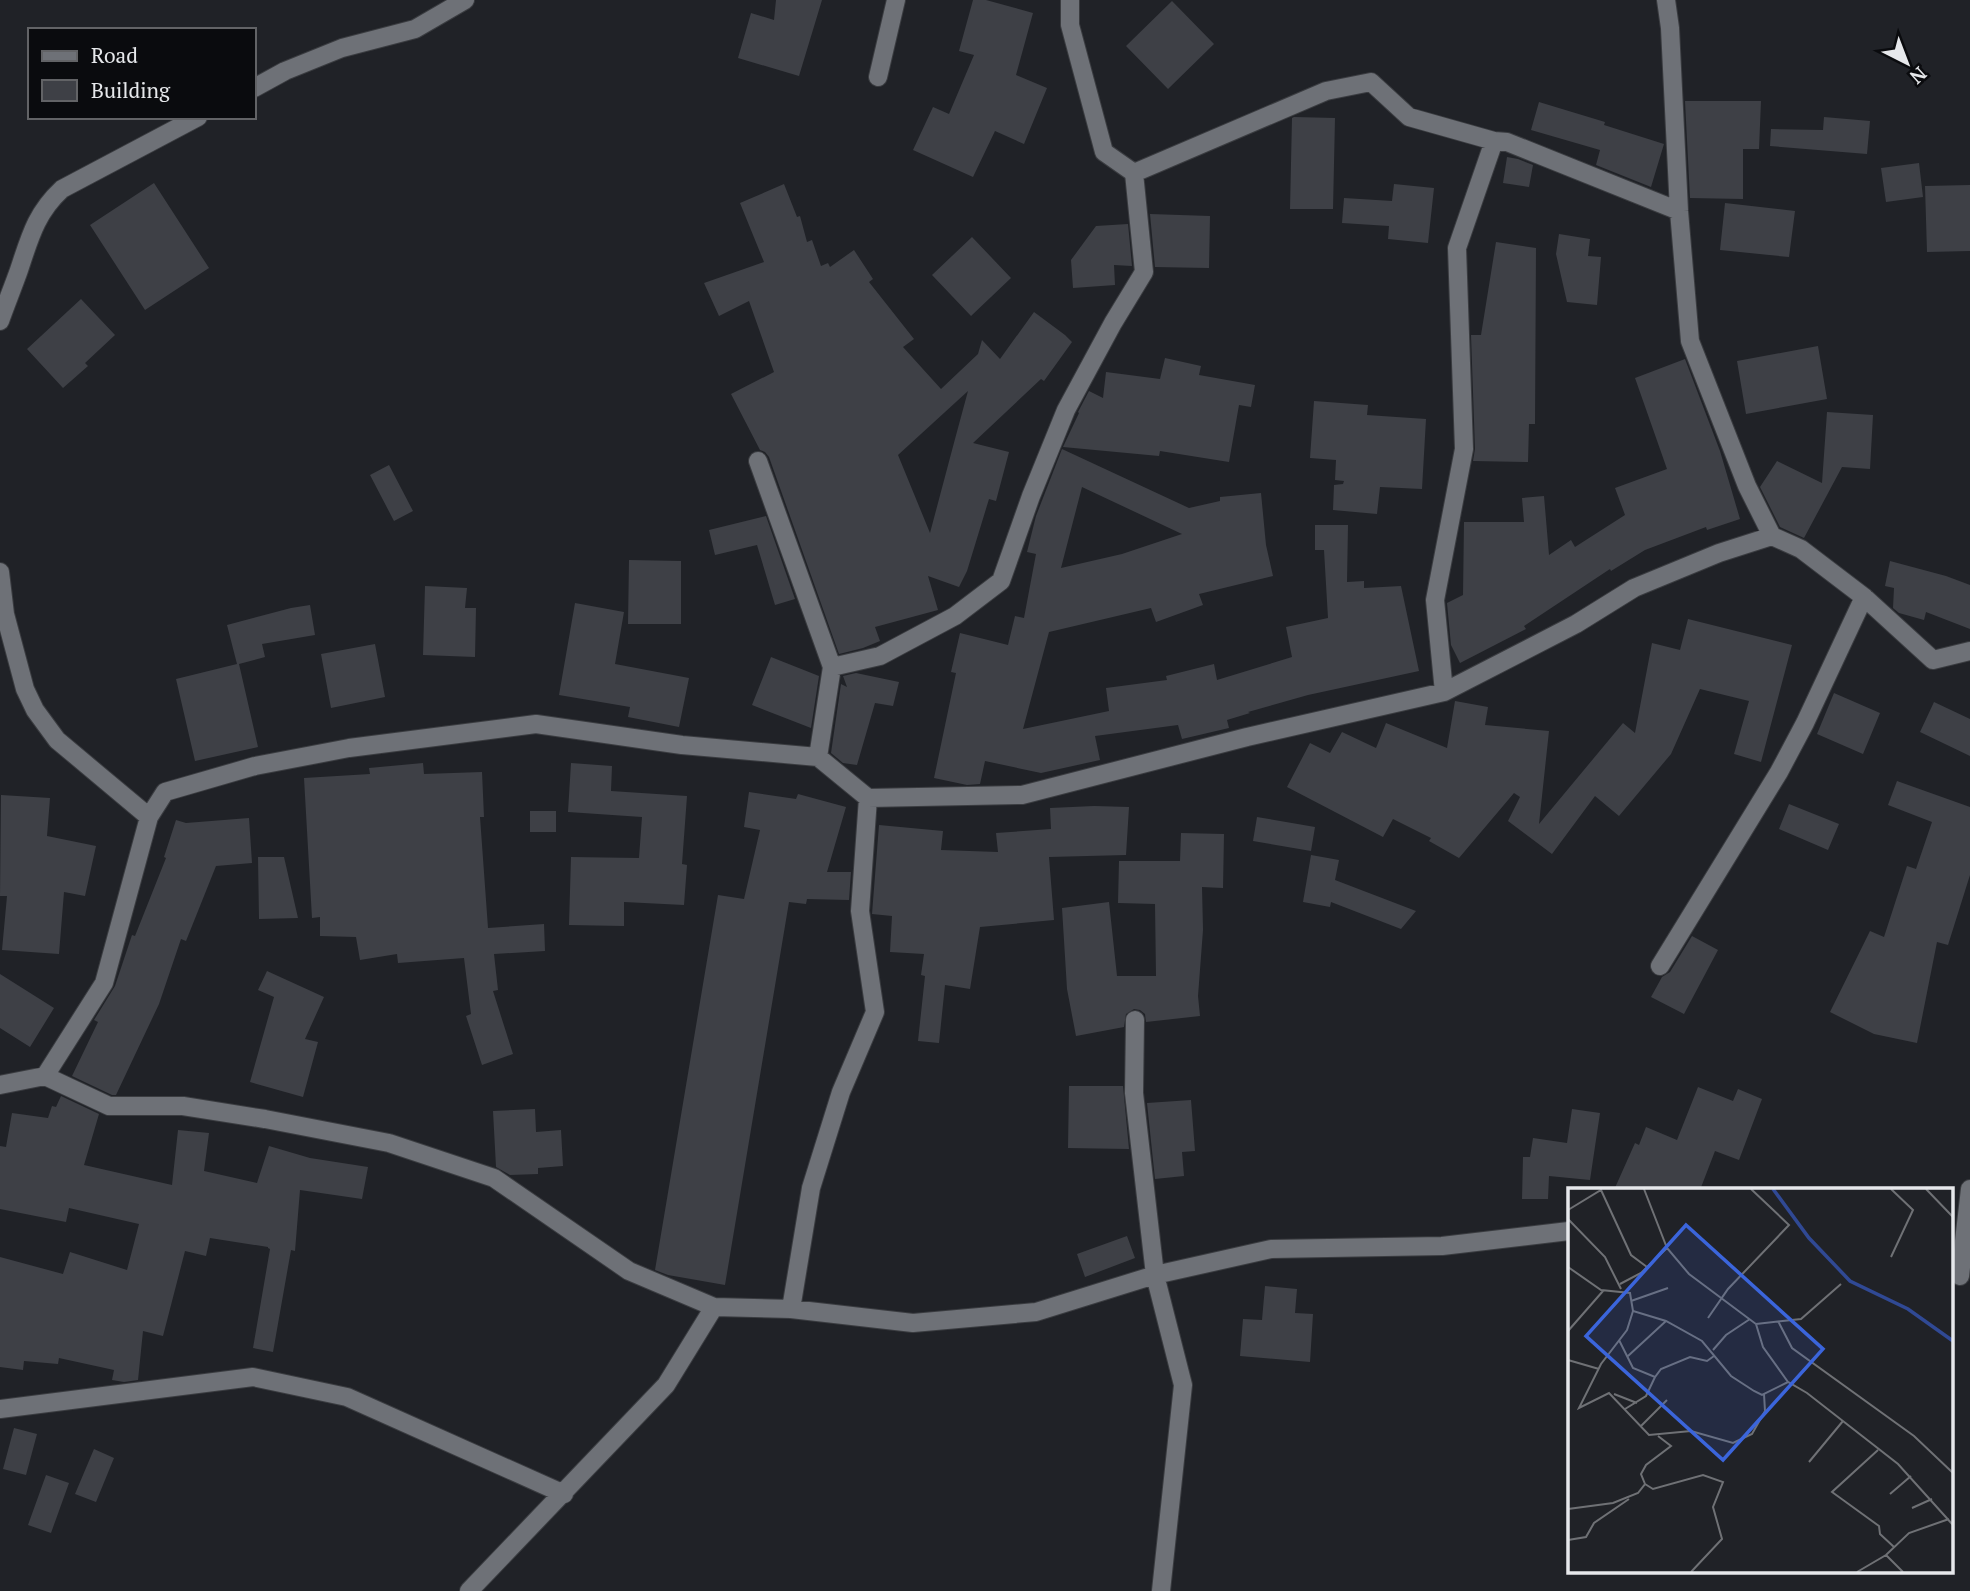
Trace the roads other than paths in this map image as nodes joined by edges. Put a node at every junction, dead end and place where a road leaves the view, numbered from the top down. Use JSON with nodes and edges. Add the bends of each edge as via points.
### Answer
{"nodes":[{"id":1,"x":465,"y":0,"type":"edge"},
{"id":2,"x":896,"y":0,"type":"edge"},
{"id":3,"x":1070,"y":0,"type":"edge"},
{"id":4,"x":1666,"y":0,"type":"edge"},
{"id":5,"x":878,"y":78,"type":"dead end"},
{"id":6,"x":256,"y":87,"type":"edge"},
{"id":7,"x":194,"y":119,"type":"edge"},
{"id":8,"x":1494,"y":141,"type":"junction"},
{"id":9,"x":1134,"y":173,"type":"junction"},
{"id":10,"x":1679,"y":211,"type":"junction"},
{"id":11,"x":0,"y":321,"type":"edge"},
{"id":12,"x":758,"y":461,"type":"dead end"},
{"id":13,"x":1772,"y":536,"type":"junction"},
{"id":14,"x":0,"y":572,"type":"edge"},
{"id":15,"x":1864,"y":597,"type":"junction"},
{"id":16,"x":1970,"y":651,"type":"edge"},
{"id":17,"x":832,"y":667,"type":"junction"},
{"id":18,"x":1444,"y":692,"type":"junction"},
{"id":19,"x":817,"y":757,"type":"junction"},
{"id":20,"x":868,"y":798,"type":"junction"},
{"id":21,"x":149,"y":817,"type":"junction"},
{"id":22,"x":1660,"y":966,"type":"dead end"},
{"id":23,"x":1135,"y":1020,"type":"dead end"},
{"id":24,"x":45,"y":1076,"type":"junction"},
{"id":25,"x":0,"y":1085,"type":"edge"},
{"id":26,"x":1970,"y":1189,"type":"edge"},
{"id":27,"x":1568,"y":1231,"type":"edge"},
{"id":28,"x":1155,"y":1275,"type":"junction"},
{"id":29,"x":1960,"y":1278,"type":"edge"},
{"id":30,"x":714,"y":1307,"type":"junction"},
{"id":31,"x":791,"y":1309,"type":"junction"},
{"id":32,"x":0,"y":1409,"type":"edge"},
{"id":33,"x":564,"y":1494,"type":"junction"},
{"id":34,"x":469,"y":1591,"type":"edge"},
{"id":35,"x":1161,"y":1591,"type":"edge"}],
"edges":[{"from":1,"to":6,"type":"street","via":[[415,29],[342,48]]},
{"from":2,"to":5,"type":"street"},
{"from":3,"to":9,"type":"street","via":[[1070,24],[1104,152]]},
{"from":4,"to":10,"type":"street"},
{"from":7,"to":11,"type":"street","via":[[62,189],[50,201],[38,216]]},
{"from":8,"to":9,"type":"street","via":[[1409,117],[1371,82],[1326,91]]},
{"from":8,"to":10,"type":"street","via":[[1507,142]]},
{"from":8,"to":18,"type":"street","via":[[1458,248],[1464,449],[1435,600]]},
{"from":9,"to":17,"type":"street","via":[[1144,272],[1066,410],[1000,581],[955,616],[880,656]]},
{"from":10,"to":13,"type":"street","via":[[1690,341],[1747,486]]},
{"from":12,"to":17,"type":"street"},
{"from":13,"to":15,"type":"street","via":[[1801,549]]},
{"from":13,"to":18,"type":"street","via":[[1634,588],[1576,624]]},
{"from":14,"to":21,"type":"street","via":[[8,626],[35,710],[57,740]]},
{"from":15,"to":16,"type":"street","via":[[1933,660]]},
{"from":15,"to":22,"type":"street","via":[[1779,772]]},
{"from":17,"to":19,"type":"street"},
{"from":18,"to":20,"type":"street","via":[[1022,795]]},
{"from":19,"to":20,"type":"street"},
{"from":19,"to":21,"type":"street","via":[[536,724],[349,748],[255,766],[165,792]]},
{"from":20,"to":31,"type":"street","via":[[860,911],[874,1012],[841,1092],[811,1188]]},
{"from":21,"to":24,"type":"street","via":[[104,983]]},
{"from":23,"to":28,"type":"street","via":[[1134,1093]]},
{"from":24,"to":25,"type":"street"},
{"from":24,"to":30,"type":"street","via":[[108,1106],[183,1106],[265,1119],[389,1143],[494,1178],[629,1271]]},
{"from":26,"to":29,"type":"street"},
{"from":27,"to":28,"type":"street","via":[[1442,1246],[1270,1249]]},
{"from":28,"to":31,"type":"street","via":[[1036,1311],[913,1322]]},
{"from":28,"to":35,"type":"street","via":[[1183,1385]]},
{"from":30,"to":31,"type":"street"},
{"from":30,"to":33,"type":"street","via":[[666,1385]]},
{"from":32,"to":33,"type":"street","via":[[254,1377],[347,1397]]},
{"from":33,"to":34,"type":"street"}]}
